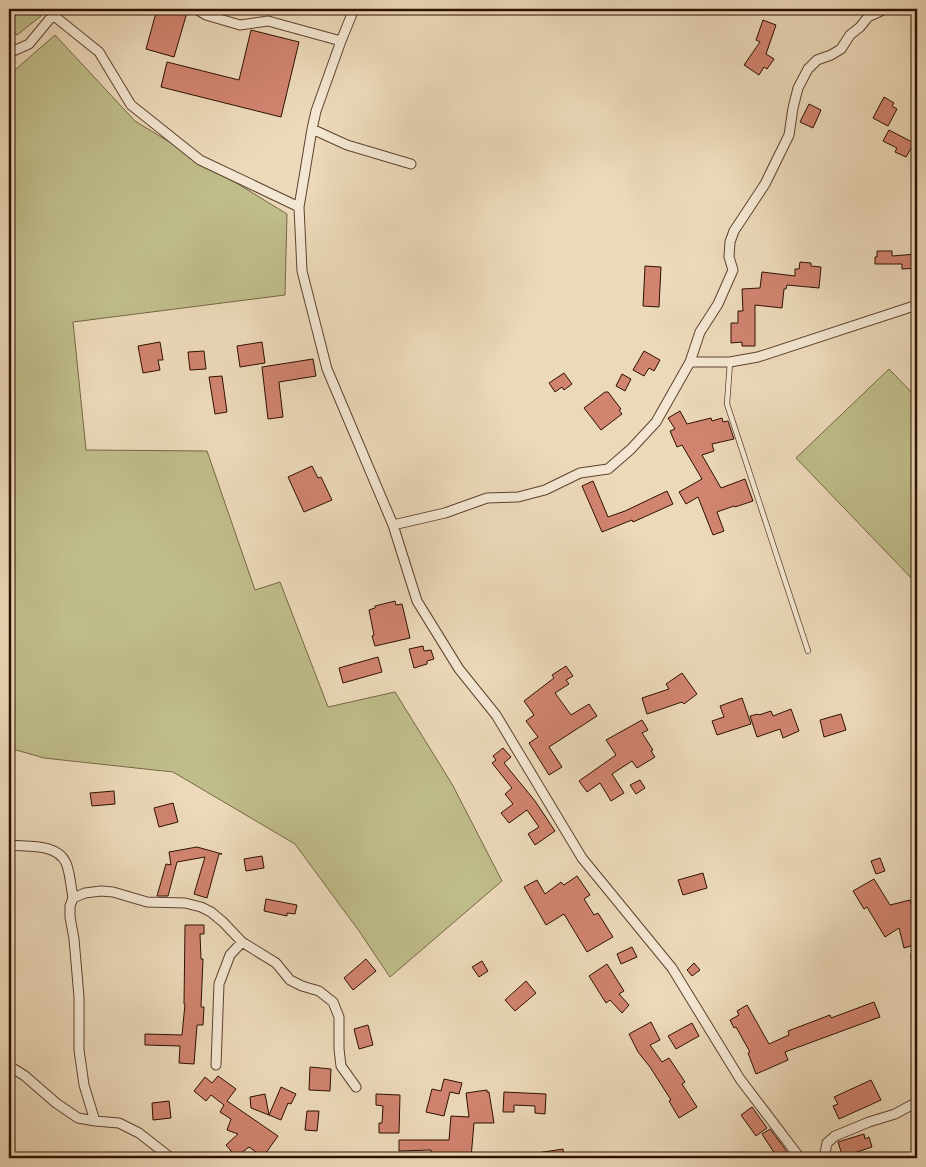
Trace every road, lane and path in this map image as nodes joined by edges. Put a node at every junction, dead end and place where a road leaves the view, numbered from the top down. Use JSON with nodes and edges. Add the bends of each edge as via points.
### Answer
{"nodes":[{"id":1,"x":196,"y":9,"type":"edge"},
{"id":2,"x":354,"y":9,"type":"edge"},
{"id":3,"x":882,"y":9,"type":"edge"},
{"id":4,"x":50,"y":12,"type":"edge"},
{"id":5,"x":341,"y":40,"type":"junction"},
{"id":6,"x":9,"y":53,"type":"edge"},
{"id":7,"x":312,"y":129,"type":"junction"},
{"id":8,"x":411,"y":164,"type":"dead end"},
{"id":9,"x":299,"y":206,"type":"junction"},
{"id":10,"x":917,"y":305,"type":"edge"},
{"id":11,"x":690,"y":362,"type":"junction"},
{"id":12,"x":730,"y":362,"type":"junction"},
{"id":13,"x":393,"y":525,"type":"junction"},
{"id":14,"x":808,"y":651,"type":"dead end"},
{"id":15,"x":9,"y":846,"type":"edge"},
{"id":16,"x":73,"y":898,"type":"junction"},
{"id":17,"x":242,"y":942,"type":"junction"},
{"id":18,"x":913,"y":956,"type":"dead end"},
{"id":19,"x":917,"y":971,"type":"edge"},
{"id":20,"x":216,"y":1065,"type":"dead end"},
{"id":21,"x":9,"y":1066,"type":"edge"},
{"id":22,"x":356,"y":1087,"type":"dead end"},
{"id":23,"x":917,"y":1102,"type":"edge"},
{"id":24,"x":95,"y":1122,"type":"junction"},
{"id":25,"x":171,"y":1158,"type":"edge"},
{"id":26,"x":800,"y":1158,"type":"edge"},
{"id":27,"x":824,"y":1158,"type":"edge"}],
"edges":[{"from":1,"to":5,"type":"street","via":[[240,25],[268,21]]},
{"from":2,"to":5,"type":"street"},
{"from":3,"to":11,"type":"street","via":[[868,17],[841,49],[817,60],[808,69],[798,88],[789,135],[765,184],[734,231],[729,257],[733,270],[718,304],[700,332]]},
{"from":4,"to":6,"type":"street","via":[[29,44]]},
{"from":4,"to":9,"type":"street","via":[[99,52],[131,105],[200,160]]},
{"from":5,"to":7,"type":"street"},
{"from":7,"to":8,"type":"street","via":[[347,145]]},
{"from":7,"to":9,"type":"street"},
{"from":9,"to":13,"type":"street","via":[[302,271],[327,369]]},
{"from":10,"to":12,"type":"street","via":[[758,357]]},
{"from":11,"to":12,"type":"street"},
{"from":11,"to":13,"type":"street","via":[[656,422],[608,469],[580,473],[545,490],[518,497],[487,498],[445,513]]},
{"from":12,"to":14,"type":"lane","via":[[727,404]]},
{"from":13,"to":26,"type":"street","via":[[416,601],[459,669],[496,715],[582,858],[672,968],[740,1079]]},
{"from":15,"to":16,"type":"street","via":[[48,848],[60,854],[66,864]]},
{"from":16,"to":17,"type":"street","via":[[100,891],[147,902],[201,907],[223,922]]},
{"from":16,"to":24,"type":"street","via":[[70,917],[79,997],[79,1050],[84,1085]]},
{"from":17,"to":20,"type":"street","via":[[230,955],[219,984]]},
{"from":17,"to":22,"type":"street","via":[[276,963],[290,980],[319,991],[333,1002],[339,1017],[341,1066]]},
{"from":18,"to":19,"type":"lane"},
{"from":21,"to":24,"type":"street","via":[[78,1118]]},
{"from":23,"to":27,"type":"street","via":[[895,1114],[835,1136],[828,1144]]},
{"from":24,"to":25,"type":"street","via":[[119,1123],[139,1133]]}]}
